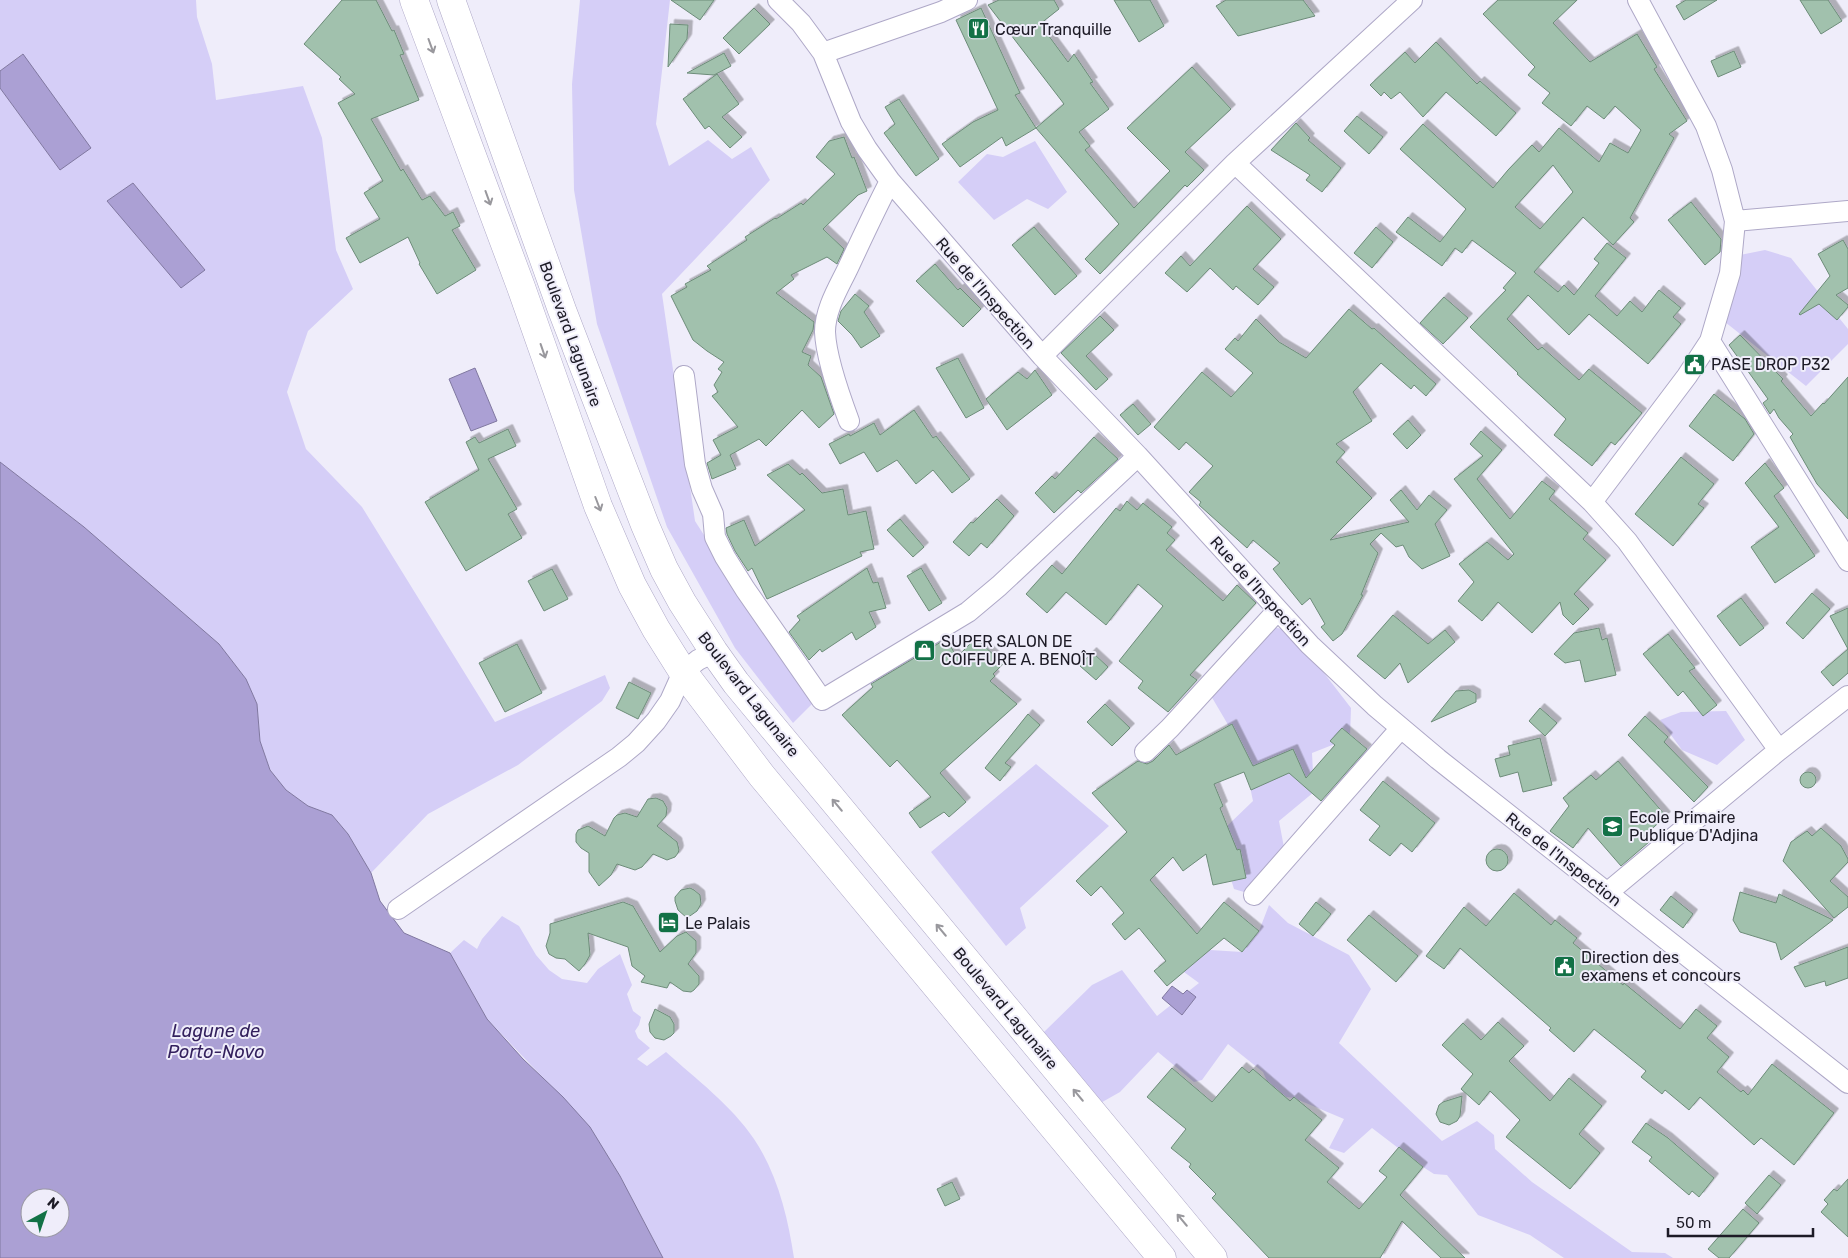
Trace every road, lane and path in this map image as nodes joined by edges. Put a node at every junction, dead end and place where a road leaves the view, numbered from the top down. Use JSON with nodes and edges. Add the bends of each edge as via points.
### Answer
{"nodes":[{"id":1,"x":414,"y":0,"type":"edge"},
{"id":2,"x":452,"y":0,"type":"edge"},
{"id":3,"x":778,"y":0,"type":"edge"},
{"id":4,"x":967,"y":0,"type":"edge"},
{"id":5,"x":1412,"y":0,"type":"edge"},
{"id":6,"x":1638,"y":0,"type":"edge"},
{"id":7,"x":823,"y":53,"type":"junction"},
{"id":8,"x":1235,"y":163,"type":"junction"},
{"id":9,"x":890,"y":181,"type":"junction"},
{"id":10,"x":1848,"y":211,"type":"edge"},
{"id":11,"x":1735,"y":221,"type":"junction"},
{"id":12,"x":1710,"y":341,"type":"junction"},
{"id":13,"x":1042,"y":356,"type":"junction"},
{"id":14,"x":684,"y":376,"type":"dead end"},
{"id":15,"x":849,"y":421,"type":"dead end"},
{"id":16,"x":1138,"y":456,"type":"junction"},
{"id":17,"x":1592,"y":502,"type":"junction"},
{"id":18,"x":1848,"y":561,"type":"edge"},
{"id":19,"x":1278,"y":610,"type":"junction"},
{"id":20,"x":714,"y":652,"type":"junction"},
{"id":21,"x":683,"y":672,"type":"junction"},
{"id":22,"x":1848,"y":696,"type":"edge"},
{"id":23,"x":1401,"y":728,"type":"junction"},
{"id":24,"x":1779,"y":750,"type":"junction"},
{"id":25,"x":1145,"y":752,"type":"dead end"},
{"id":26,"x":1607,"y":894,"type":"junction"},
{"id":27,"x":1254,"y":895,"type":"dead end"},
{"id":28,"x":398,"y":909,"type":"dead end"},
{"id":29,"x":1848,"y":1084,"type":"edge"},
{"id":30,"x":1162,"y":1258,"type":"edge"},
{"id":31,"x":1213,"y":1258,"type":"edge"}],
"edges":[{"from":1,"to":21,"type":"highway","name":"Boulevard Lagunaire","one_way":true,"via":[[598,506],[632,585]]},
{"from":2,"to":20,"type":"highway","name":"Boulevard Lagunaire","via":[[562,310],[644,525],[664,569]]},
{"from":3,"to":7,"type":"street","name":"Rue de l'Inspection","via":[[801,23]]},
{"from":4,"to":7,"type":"street"},
{"from":5,"to":8,"type":"street"},
{"from":6,"to":11,"type":"street","via":[[1706,126]]},
{"from":7,"to":9,"type":"street","name":"Rue de l'Inspection","via":[[851,122]]},
{"from":8,"to":13,"type":"street"},
{"from":8,"to":17,"type":"street"},
{"from":9,"to":13,"type":"street","name":"Rue de l'Inspection"},
{"from":9,"to":15,"type":"street","via":[[827,316],[830,356],[838,394]]},
{"from":10,"to":11,"type":"street"},
{"from":11,"to":12,"type":"street","via":[[1730,273]]},
{"from":12,"to":17,"type":"street"},
{"from":12,"to":18,"type":"street"},
{"from":13,"to":16,"type":"street","name":"Rue de l'Inspection"},
{"from":14,"to":16,"type":"street","via":[[696,464],[713,514],[715,537],[745,589],[822,700],[968,612]]},
{"from":16,"to":19,"type":"street","name":"Rue de l'Inspection"},
{"from":17,"to":24,"type":"street","via":[[1627,542]]},
{"from":19,"to":23,"type":"street","name":"Rue de l'Inspection","via":[[1336,670]]},
{"from":19,"to":25,"type":"street"},
{"from":20,"to":21,"type":"street"},
{"from":31,"to":20,"type":"highway","name":"Boulevard Lagunaire","one_way":true,"via":[[736,683]]},
{"from":21,"to":28,"type":"street","via":[[670,701],[636,743]]},
{"from":21,"to":30,"type":"highway","name":"Boulevard Lagunaire","via":[[766,781]]},
{"from":22,"to":24,"type":"street"},
{"from":23,"to":26,"type":"street","name":"Rue de l'Inspection"},
{"from":23,"to":27,"type":"street"},
{"from":24,"to":26,"type":"street"},
{"from":26,"to":29,"type":"street","name":"Rue de l'Inspection"}]}
